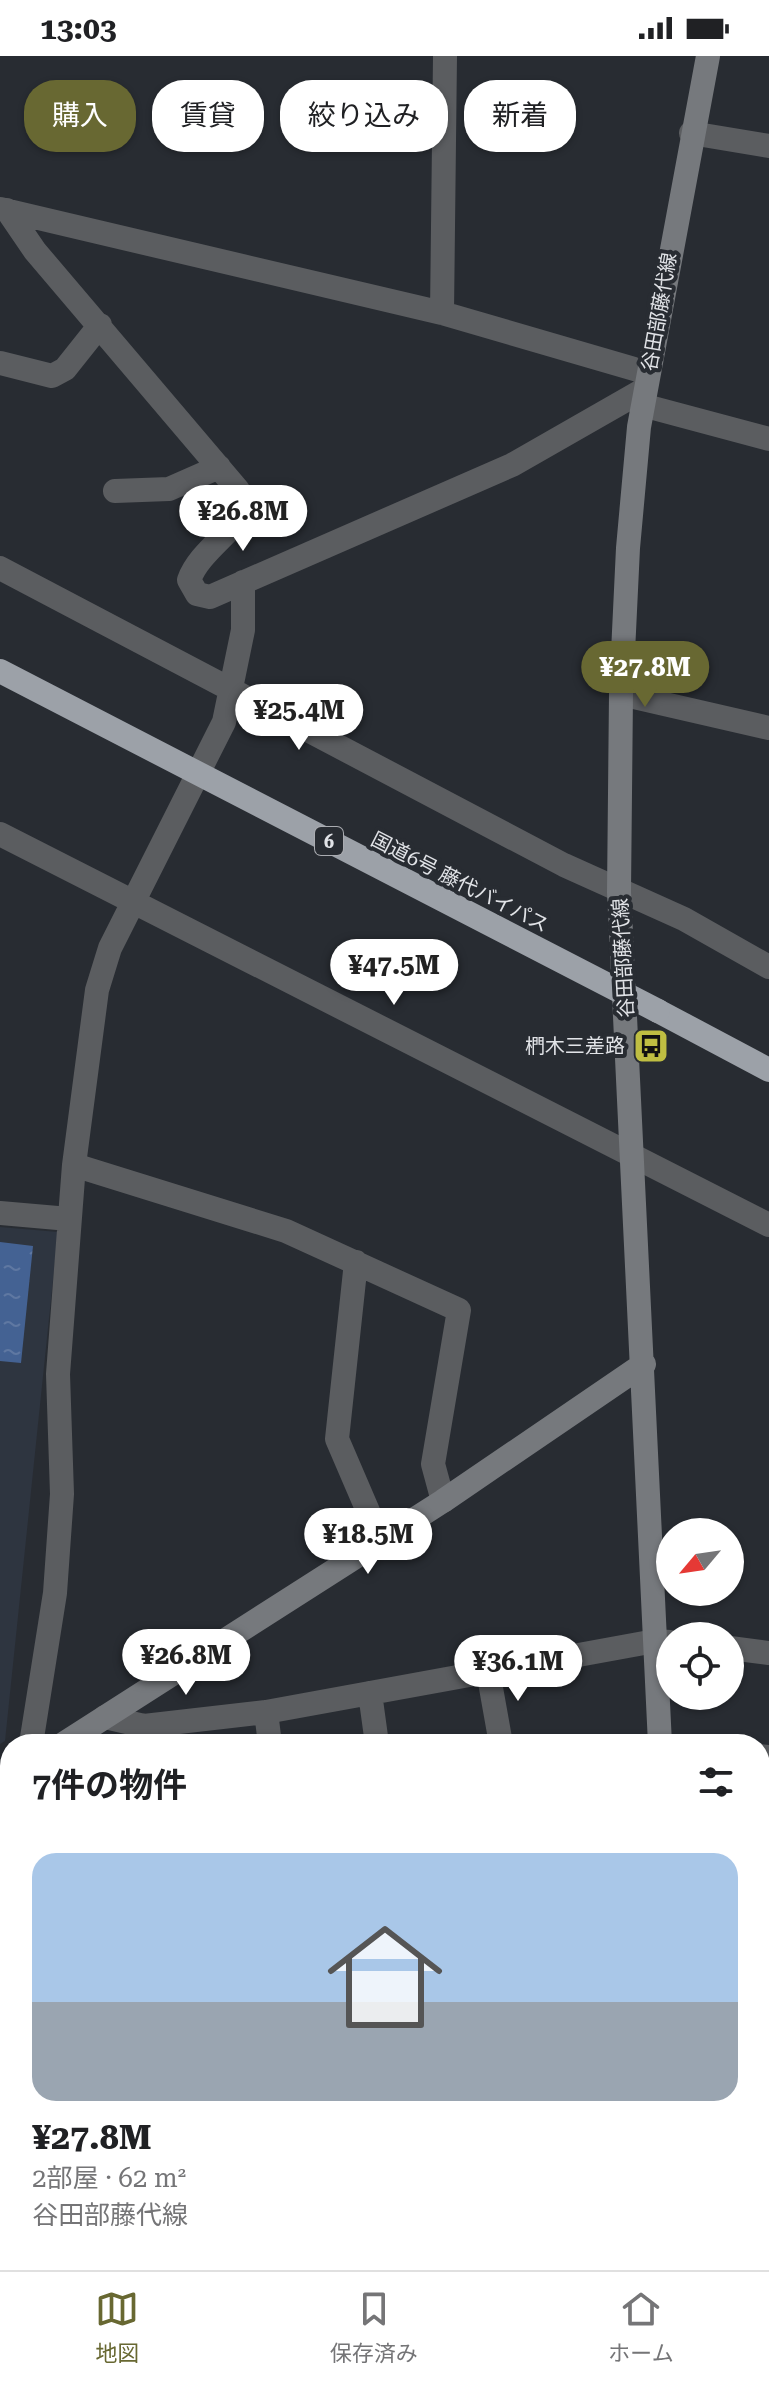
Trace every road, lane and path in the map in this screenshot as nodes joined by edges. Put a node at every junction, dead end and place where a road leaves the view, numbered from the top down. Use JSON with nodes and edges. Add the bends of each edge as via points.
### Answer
{"nodes":[{"id":1,"x":445,"y":56,"type":"edge"},
{"id":2,"x":708,"y":56,"type":"edge"},
{"id":3,"x":691,"y":133,"type":"junction"},
{"id":4,"x":769,"y":146,"type":"edge"},
{"id":5,"x":4,"y":210,"type":"edge"},
{"id":6,"x":442,"y":313,"type":"junction"},
{"id":7,"x":100,"y":325,"type":"junction"},
{"id":8,"x":0,"y":363,"type":"edge"},
{"id":9,"x":645,"y":389,"type":"junction"},
{"id":10,"x":769,"y":439,"type":"edge"},
{"id":11,"x":219,"y":467,"type":"junction"},
{"id":12,"x":115,"y":491,"type":"dead end"},
{"id":13,"x":0,"y":568,"type":"edge"},
{"id":14,"x":243,"y":582,"type":"junction"},
{"id":15,"x":0,"y":671,"type":"edge"},
{"id":16,"x":231,"y":689,"type":"junction"},
{"id":17,"x":621,"y":694,"type":"junction"},
{"id":18,"x":769,"y":728,"type":"edge"},
{"id":19,"x":0,"y":834,"type":"edge"},
{"id":20,"x":619,"y":892,"type":"junction"},
{"id":21,"x":132,"y":903,"type":"junction"},
{"id":22,"x":769,"y":967,"type":"edge"},
{"id":23,"x":769,"y":1070,"type":"edge"},
{"id":24,"x":633,"y":1154,"type":"junction"},
{"id":25,"x":74,"y":1165,"type":"junction"},
{"id":26,"x":0,"y":1213,"type":"edge"},
{"id":27,"x":69,"y":1219,"type":"junction"},
{"id":28,"x":769,"y":1225,"type":"edge"},
{"id":29,"x":356,"y":1262,"type":"junction"},
{"id":30,"x":644,"y":1364,"type":"junction"},
{"id":31,"x":443,"y":1501,"type":"junction"},
{"id":32,"x":380,"y":1539,"type":"junction"},
{"id":33,"x":662,"y":1622,"type":"edge"},
{"id":34,"x":656,"y":1643,"type":"edge"},
{"id":35,"x":744,"y":1650,"type":"edge"},
{"id":36,"x":769,"y":1653,"type":"edge"},
{"id":37,"x":488,"y":1671,"type":"junction"},
{"id":38,"x":370,"y":1693,"type":"junction"},
{"id":39,"x":661,"y":1710,"type":"edge"},
{"id":40,"x":266,"y":1712,"type":"junction"},
{"id":41,"x":105,"y":1717,"type":"junction"},
{"id":42,"x":33,"y":1734,"type":"edge"},
{"id":43,"x":79,"y":1734,"type":"edge"},
{"id":44,"x":269,"y":1734,"type":"edge"},
{"id":45,"x":376,"y":1734,"type":"edge"},
{"id":46,"x":499,"y":1734,"type":"edge"},
{"id":47,"x":660,"y":1734,"type":"edge"}],
"edges":[{"from":1,"to":6,"type":"street"},
{"from":2,"to":3,"type":"main road","name":"谷田部藤代線"},
{"from":3,"to":4,"type":"street"},
{"from":3,"to":9,"type":"main road","name":"谷田部藤代線"},
{"from":5,"to":6,"type":"street"},
{"from":5,"to":7,"type":"street"},
{"from":6,"to":9,"type":"street"},
{"from":7,"to":8,"type":"street","via":[[65,369],[52,376]]},
{"from":7,"to":11,"type":"street"},
{"from":9,"to":10,"type":"street"},
{"from":9,"to":14,"type":"street","via":[[512,465]]},
{"from":9,"to":17,"type":"main road","name":"谷田部藤代線","via":[[628,548]]},
{"from":11,"to":12,"type":"street","via":[[169,489]]},
{"from":11,"to":14,"type":"street","via":[[238,490],[242,515],[194,567],[189,580],[197,594],[210,597]]},
{"from":13,"to":16,"type":"street"},
{"from":14,"to":16,"type":"street","via":[[243,630]]},
{"from":15,"to":23,"type":"highway","name":"国道6号 藤代バイパス","number":"6","bridge":true},
{"from":16,"to":20,"type":"street"},
{"from":16,"to":21,"type":"street","via":[[224,722]]},
{"from":17,"to":18,"type":"street"},
{"from":17,"to":20,"type":"main road","name":"谷田部藤代線"},
{"from":19,"to":21,"type":"street"},
{"from":20,"to":22,"type":"street","via":[[684,919]]},
{"from":20,"to":24,"type":"main road","name":"谷田部藤代線"},
{"from":21,"to":24,"type":"street"},
{"from":21,"to":25,"type":"street","via":[[97,990]]},
{"from":24,"to":28,"type":"street"},
{"from":24,"to":30,"type":"main road","name":"谷田部藤代線"},
{"from":25,"to":27,"type":"street"},
{"from":25,"to":29,"type":"street","via":[[286,1231]]},
{"from":26,"to":27,"type":"street"},
{"from":27,"to":42,"type":"street","via":[[58,1374],[62,1494],[55,1593]]},
{"from":29,"to":31,"type":"street","via":[[459,1310],[433,1464]]},
{"from":29,"to":32,"type":"street","via":[[337,1439]]},
{"from":30,"to":31,"type":"main road"},
{"from":30,"to":33,"type":"main road","name":"谷田部藤代線"},
{"from":31,"to":32,"type":"main road"},
{"from":32,"to":41,"type":"main road"},
{"from":34,"to":37,"type":"street"},
{"from":35,"to":36,"type":"street"},
{"from":37,"to":38,"type":"street"},
{"from":37,"to":46,"type":"street"},
{"from":38,"to":40,"type":"street"},
{"from":38,"to":45,"type":"street"},
{"from":39,"to":47,"type":"main road","name":"谷田部藤代線"},
{"from":40,"to":41,"type":"street","via":[[144,1726]]},
{"from":40,"to":44,"type":"street"},
{"from":41,"to":43,"type":"main road"}]}
